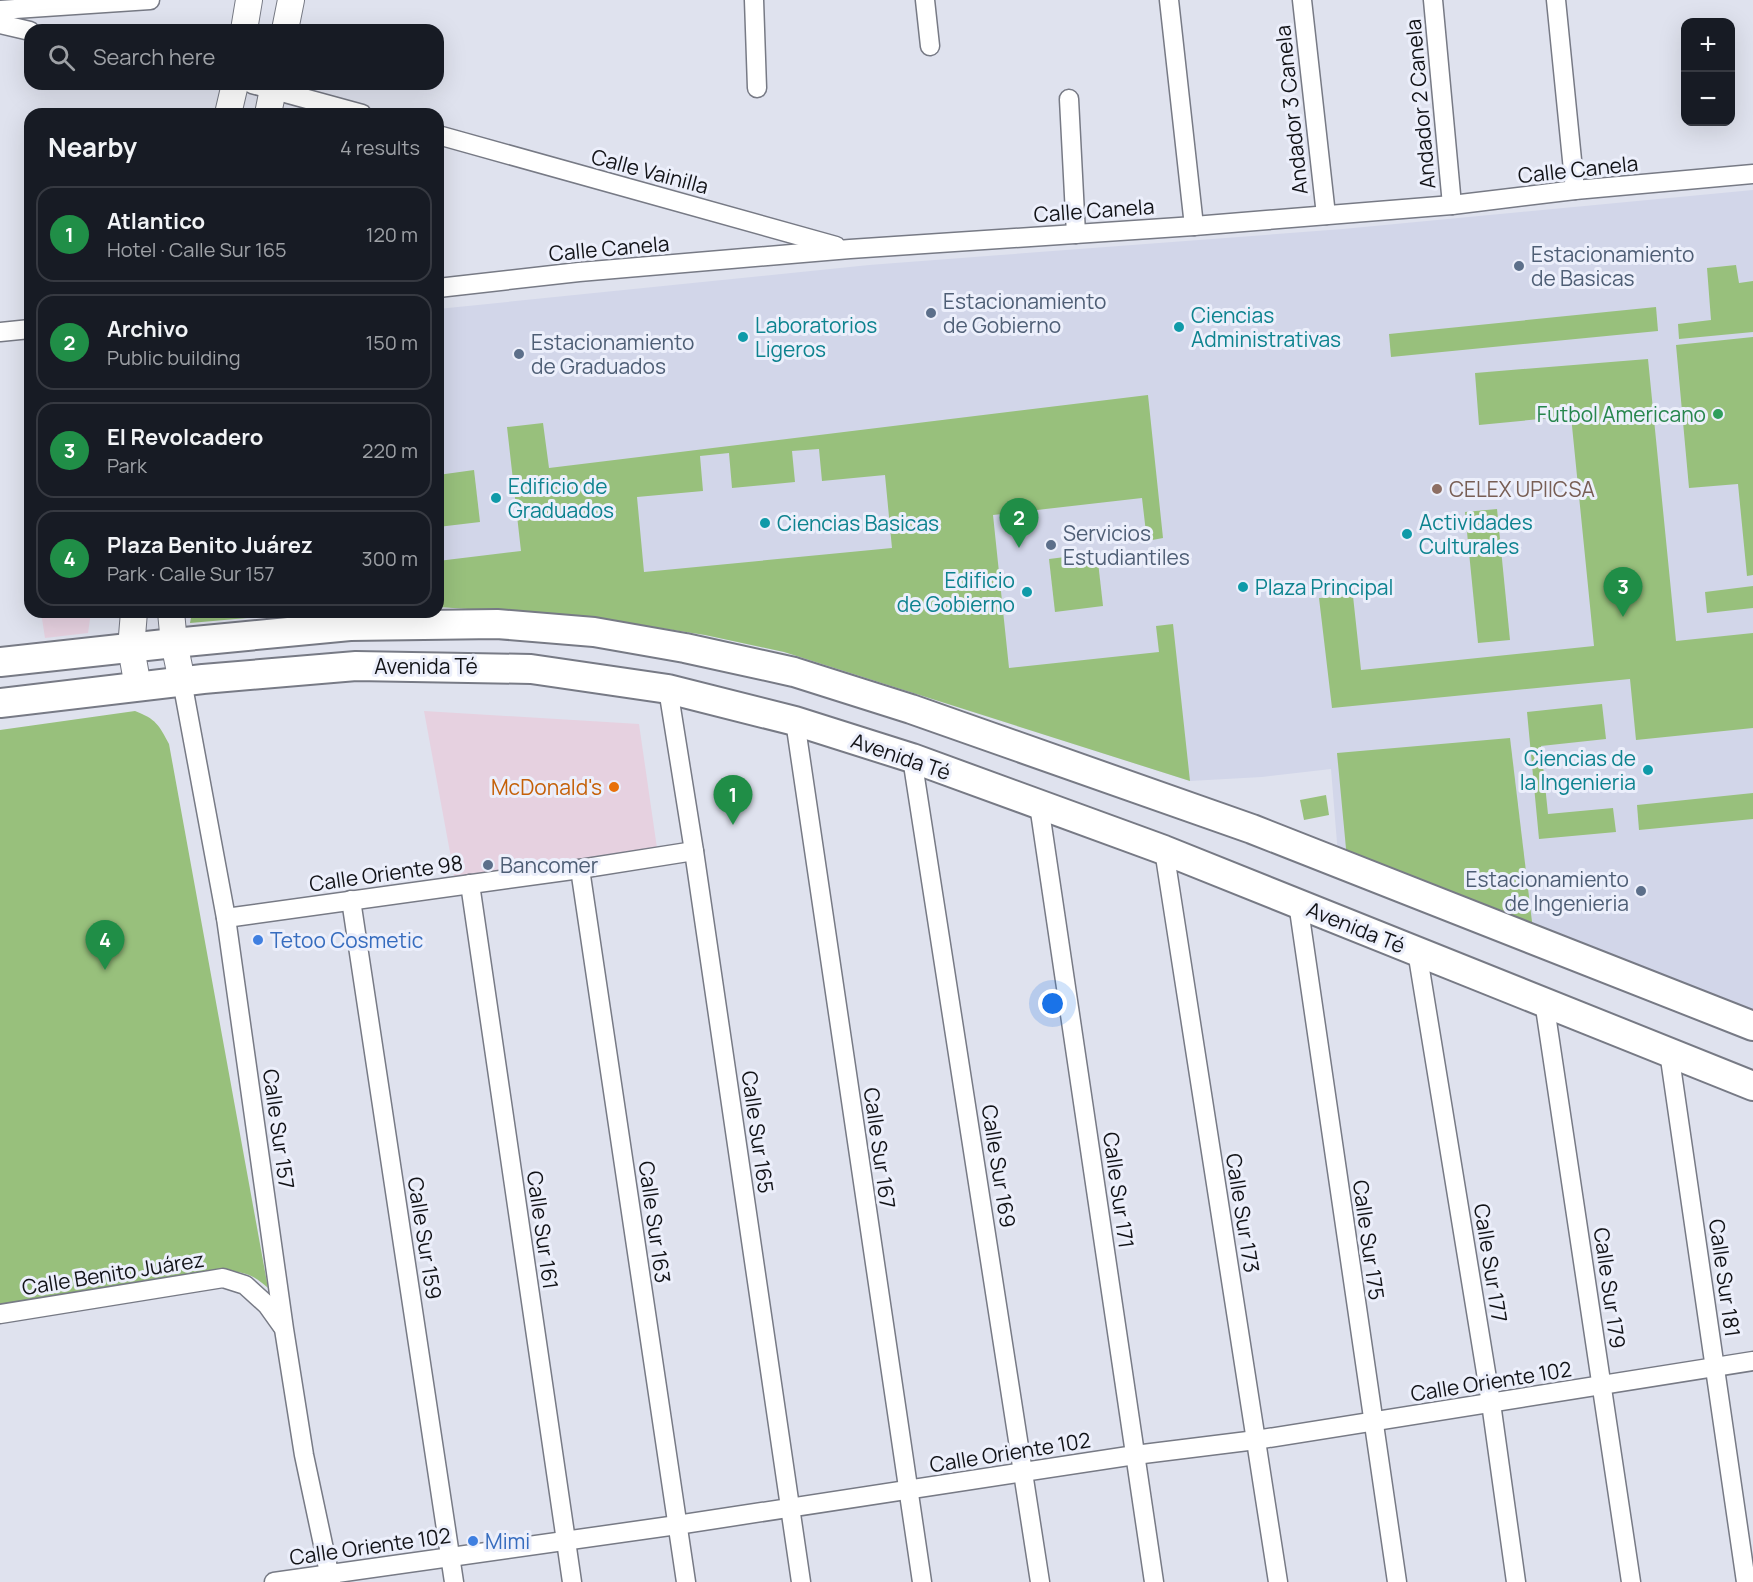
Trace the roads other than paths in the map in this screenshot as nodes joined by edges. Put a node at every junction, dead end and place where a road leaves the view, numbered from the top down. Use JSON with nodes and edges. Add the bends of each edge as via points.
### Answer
{"nodes":[{"id":1,"x":150,"y":0,"type":"edge"},
{"id":2,"x":249,"y":0,"type":"edge"},
{"id":3,"x":291,"y":0,"type":"edge"},
{"id":4,"x":754,"y":0,"type":"edge"},
{"id":5,"x":924,"y":0,"type":"edge"},
{"id":6,"x":1169,"y":0,"type":"edge"},
{"id":7,"x":1302,"y":0,"type":"edge"},
{"id":8,"x":1433,"y":0,"type":"edge"},
{"id":9,"x":1556,"y":0,"type":"edge"},
{"id":10,"x":0,"y":10,"type":"edge"},
{"id":11,"x":0,"y":24,"type":"edge"},
{"id":12,"x":245,"y":24,"type":"edge"},
{"id":13,"x":286,"y":24,"type":"edge"},
{"id":14,"x":24,"y":30,"type":"edge"},
{"id":15,"x":930,"y":46,"type":"dead end"},
{"id":16,"x":758,"y":88,"type":"dead end"},
{"id":17,"x":234,"y":90,"type":"edge"},
{"id":18,"x":266,"y":90,"type":"edge"},
{"id":19,"x":280,"y":90,"type":"edge"},
{"id":20,"x":1069,"y":99,"type":"dead end"},
{"id":21,"x":229,"y":108,"type":"edge"},
{"id":22,"x":268,"y":108,"type":"edge"},
{"id":23,"x":341,"y":108,"type":"edge"},
{"id":24,"x":444,"y":137,"type":"edge"},
{"id":25,"x":1753,"y":174,"type":"edge"},
{"id":26,"x":1575,"y":190,"type":"junction"},
{"id":27,"x":1452,"y":205,"type":"junction"},
{"id":28,"x":1326,"y":215,"type":"junction"},
{"id":29,"x":1194,"y":226,"type":"junction"},
{"id":30,"x":1076,"y":234,"type":"junction"},
{"id":31,"x":850,"y":249,"type":"junction"},
{"id":32,"x":444,"y":287,"type":"edge"},
{"id":33,"x":24,"y":329,"type":"edge"},
{"id":34,"x":0,"y":332,"type":"edge"},
{"id":35,"x":134,"y":618,"type":"edge"},
{"id":36,"x":172,"y":618,"type":"edge"},
{"id":37,"x":174,"y":643,"type":"junction"},
{"id":38,"x":131,"y":648,"type":"junction"},
{"id":39,"x":0,"y":662,"type":"edge"},
{"id":40,"x":182,"y":681,"type":"junction"},
{"id":41,"x":138,"y":687,"type":"junction"},
{"id":42,"x":668,"y":689,"type":"junction"},
{"id":43,"x":0,"y":703,"type":"edge"},
{"id":44,"x":795,"y":721,"type":"junction"},
{"id":45,"x":912,"y":758,"type":"junction"},
{"id":46,"x":1039,"y":805,"type":"junction"},
{"id":47,"x":1164,"y":850,"type":"junction"},
{"id":48,"x":694,"y":851,"type":"junction"},
{"id":49,"x":580,"y":869,"type":"junction"},
{"id":50,"x":470,"y":884,"type":"junction"},
{"id":51,"x":351,"y":900,"type":"junction"},
{"id":52,"x":1298,"y":903,"type":"junction"},
{"id":53,"x":226,"y":918,"type":"junction"},
{"id":54,"x":1417,"y":951,"type":"junction"},
{"id":55,"x":1544,"y":1001,"type":"junction"},
{"id":56,"x":1753,"y":1026,"type":"edge"},
{"id":57,"x":1669,"y":1052,"type":"junction"},
{"id":58,"x":1753,"y":1086,"type":"edge"},
{"id":59,"x":0,"y":1314,"type":"edge"},
{"id":60,"x":284,"y":1329,"type":"junction"},
{"id":61,"x":1753,"y":1361,"type":"edge"},
{"id":62,"x":1716,"y":1366,"type":"junction"},
{"id":63,"x":1601,"y":1386,"type":"junction"},
{"id":64,"x":1491,"y":1403,"type":"junction"},
{"id":65,"x":1373,"y":1422,"type":"junction"},
{"id":66,"x":1256,"y":1440,"type":"junction"},
{"id":67,"x":1135,"y":1455,"type":"junction"},
{"id":68,"x":1024,"y":1472,"type":"junction"},
{"id":69,"x":908,"y":1490,"type":"junction"},
{"id":70,"x":790,"y":1508,"type":"junction"},
{"id":71,"x":677,"y":1525,"type":"junction"},
{"id":72,"x":565,"y":1540,"type":"junction"},
{"id":73,"x":450,"y":1558,"type":"junction"},
{"id":74,"x":331,"y":1579,"type":"edge"},
{"id":75,"x":274,"y":1582,"type":"edge"},
{"id":76,"x":454,"y":1582,"type":"edge"},
{"id":77,"x":572,"y":1582,"type":"edge"},
{"id":78,"x":686,"y":1582,"type":"edge"},
{"id":79,"x":801,"y":1582,"type":"edge"},
{"id":80,"x":922,"y":1582,"type":"edge"},
{"id":81,"x":1040,"y":1582,"type":"edge"},
{"id":82,"x":1154,"y":1582,"type":"edge"},
{"id":83,"x":1278,"y":1582,"type":"edge"},
{"id":84,"x":1397,"y":1582,"type":"edge"},
{"id":85,"x":1516,"y":1582,"type":"edge"},
{"id":86,"x":1631,"y":1582,"type":"edge"},
{"id":87,"x":1746,"y":1582,"type":"edge"}],
"edges":[{"from":1,"to":10,"type":"street"},
{"from":2,"to":12,"type":"street"},
{"from":3,"to":13,"type":"street"},
{"from":4,"to":16,"type":"street"},
{"from":5,"to":15,"type":"street"},
{"from":6,"to":29,"type":"street"},
{"from":7,"to":28,"type":"street","name":"Andador 3 Canela"},
{"from":8,"to":27,"type":"street","name":"Andador 2 Canela"},
{"from":9,"to":26,"type":"street"},
{"from":11,"to":14,"type":"street"},
{"from":17,"to":21,"type":"street"},
{"from":18,"to":22,"type":"street"},
{"from":19,"to":23,"type":"street"},
{"from":20,"to":30,"type":"street"},
{"from":24,"to":31,"type":"street","name":"Calle Vainilla"},
{"from":25,"to":26,"type":"street","name":"Calle Canela"},
{"from":26,"to":27,"type":"street","name":"Calle Canela"},
{"from":27,"to":28,"type":"street","name":"Calle Canela"},
{"from":28,"to":29,"type":"street","name":"Calle Canela"},
{"from":29,"to":30,"type":"street","name":"Calle Canela"},
{"from":30,"to":31,"type":"street","name":"Calle Canela"},
{"from":31,"to":32,"type":"street","name":"Calle Canela"},
{"from":33,"to":34,"type":"street"},
{"from":35,"to":38,"type":"street"},
{"from":36,"to":37,"type":"street"},
{"from":37,"to":38,"type":"main road","name":"Avenida Té"},
{"from":37,"to":40,"type":"street"},
{"from":37,"to":56,"type":"main road","name":"Avenida Té","via":[[350,626],[497,624],[594,632],[794,672],[1252,829]]},
{"from":38,"to":39,"type":"main road","name":"Avenida Té"},
{"from":38,"to":41,"type":"street"},
{"from":40,"to":41,"type":"main road","name":"Avenida Té"},
{"from":40,"to":42,"type":"main road","name":"Avenida Té","via":[[356,666],[500,667]]},
{"from":40,"to":53,"type":"street","name":"Calle Sur 157"},
{"from":41,"to":43,"type":"main road","name":"Avenida Té"},
{"from":42,"to":44,"type":"main road","name":"Avenida Té"},
{"from":42,"to":48,"type":"street","name":"Calle Sur 165"},
{"from":44,"to":45,"type":"main road","name":"Avenida Té"},
{"from":44,"to":69,"type":"street","name":"Calle Sur 167"},
{"from":45,"to":46,"type":"main road","name":"Avenida Té"},
{"from":45,"to":68,"type":"street","name":"Calle Sur 169"},
{"from":46,"to":47,"type":"main road","name":"Avenida Té"},
{"from":46,"to":67,"type":"street","name":"Calle Sur 171"},
{"from":47,"to":52,"type":"main road","name":"Avenida Té"},
{"from":47,"to":66,"type":"street","name":"Calle Sur 173"},
{"from":48,"to":49,"type":"street","name":"Calle Oriente 98"},
{"from":48,"to":70,"type":"street","name":"Calle Sur 165"},
{"from":49,"to":50,"type":"street","name":"Calle Oriente 98"},
{"from":49,"to":71,"type":"street","name":"Calle Sur 163"},
{"from":50,"to":51,"type":"street","name":"Calle Oriente 98"},
{"from":50,"to":72,"type":"street","name":"Calle Sur 161"},
{"from":51,"to":53,"type":"street","name":"Calle Oriente 98"},
{"from":51,"to":73,"type":"street","name":"Calle Sur 159"},
{"from":52,"to":54,"type":"main road","name":"Avenida Té"},
{"from":52,"to":65,"type":"street","name":"Calle Sur 175"},
{"from":53,"to":60,"type":"street","name":"Calle Sur 157"},
{"from":54,"to":55,"type":"main road","name":"Avenida Té"},
{"from":54,"to":64,"type":"street","name":"Calle Sur 177"},
{"from":55,"to":57,"type":"main road","name":"Avenida Té"},
{"from":55,"to":63,"type":"street","name":"Calle Sur 179"},
{"from":57,"to":58,"type":"main road","name":"Avenida Té"},
{"from":57,"to":62,"type":"street","name":"Calle Sur 181"},
{"from":59,"to":60,"type":"street","name":"Calle Benito Juárez","via":[[223,1278],[245,1285],[267,1305]]},
{"from":60,"to":74,"type":"street","name":"Calle Sur 157","via":[[304,1455]]},
{"from":61,"to":62,"type":"street","name":"Calle Oriente 102"},
{"from":62,"to":63,"type":"street","name":"Calle Oriente 102"},
{"from":62,"to":87,"type":"street","name":"Calle Sur 181"},
{"from":63,"to":64,"type":"street","name":"Calle Oriente 102"},
{"from":63,"to":86,"type":"street","name":"Calle Sur 179"},
{"from":64,"to":65,"type":"street","name":"Calle Oriente 102"},
{"from":64,"to":85,"type":"street","name":"Calle Sur 177"},
{"from":65,"to":66,"type":"street","name":"Calle Oriente 102"},
{"from":65,"to":84,"type":"street","name":"Calle Sur 175"},
{"from":66,"to":67,"type":"street","name":"Calle Oriente 102"},
{"from":66,"to":83,"type":"street","name":"Calle Sur 173"},
{"from":67,"to":68,"type":"street","name":"Calle Oriente 102"},
{"from":67,"to":82,"type":"street","name":"Calle Sur 171"},
{"from":68,"to":69,"type":"street","name":"Calle Oriente 102"},
{"from":68,"to":81,"type":"street","name":"Calle Sur 169"},
{"from":69,"to":70,"type":"street","name":"Calle Oriente 102"},
{"from":69,"to":80,"type":"street","name":"Calle Sur 167"},
{"from":70,"to":71,"type":"street","name":"Calle Oriente 102"},
{"from":70,"to":79,"type":"street","name":"Calle Sur 165"},
{"from":71,"to":72,"type":"street","name":"Calle Oriente 102"},
{"from":71,"to":78,"type":"street","name":"Calle Sur 163"},
{"from":72,"to":73,"type":"street","name":"Calle Oriente 102"},
{"from":72,"to":77,"type":"street","name":"Calle Sur 161"},
{"from":73,"to":74,"type":"street","name":"Calle Oriente 102"},
{"from":73,"to":76,"type":"street","name":"Calle Sur 159"},
{"from":74,"to":75,"type":"street","name":"Calle Oriente 102"}]}
